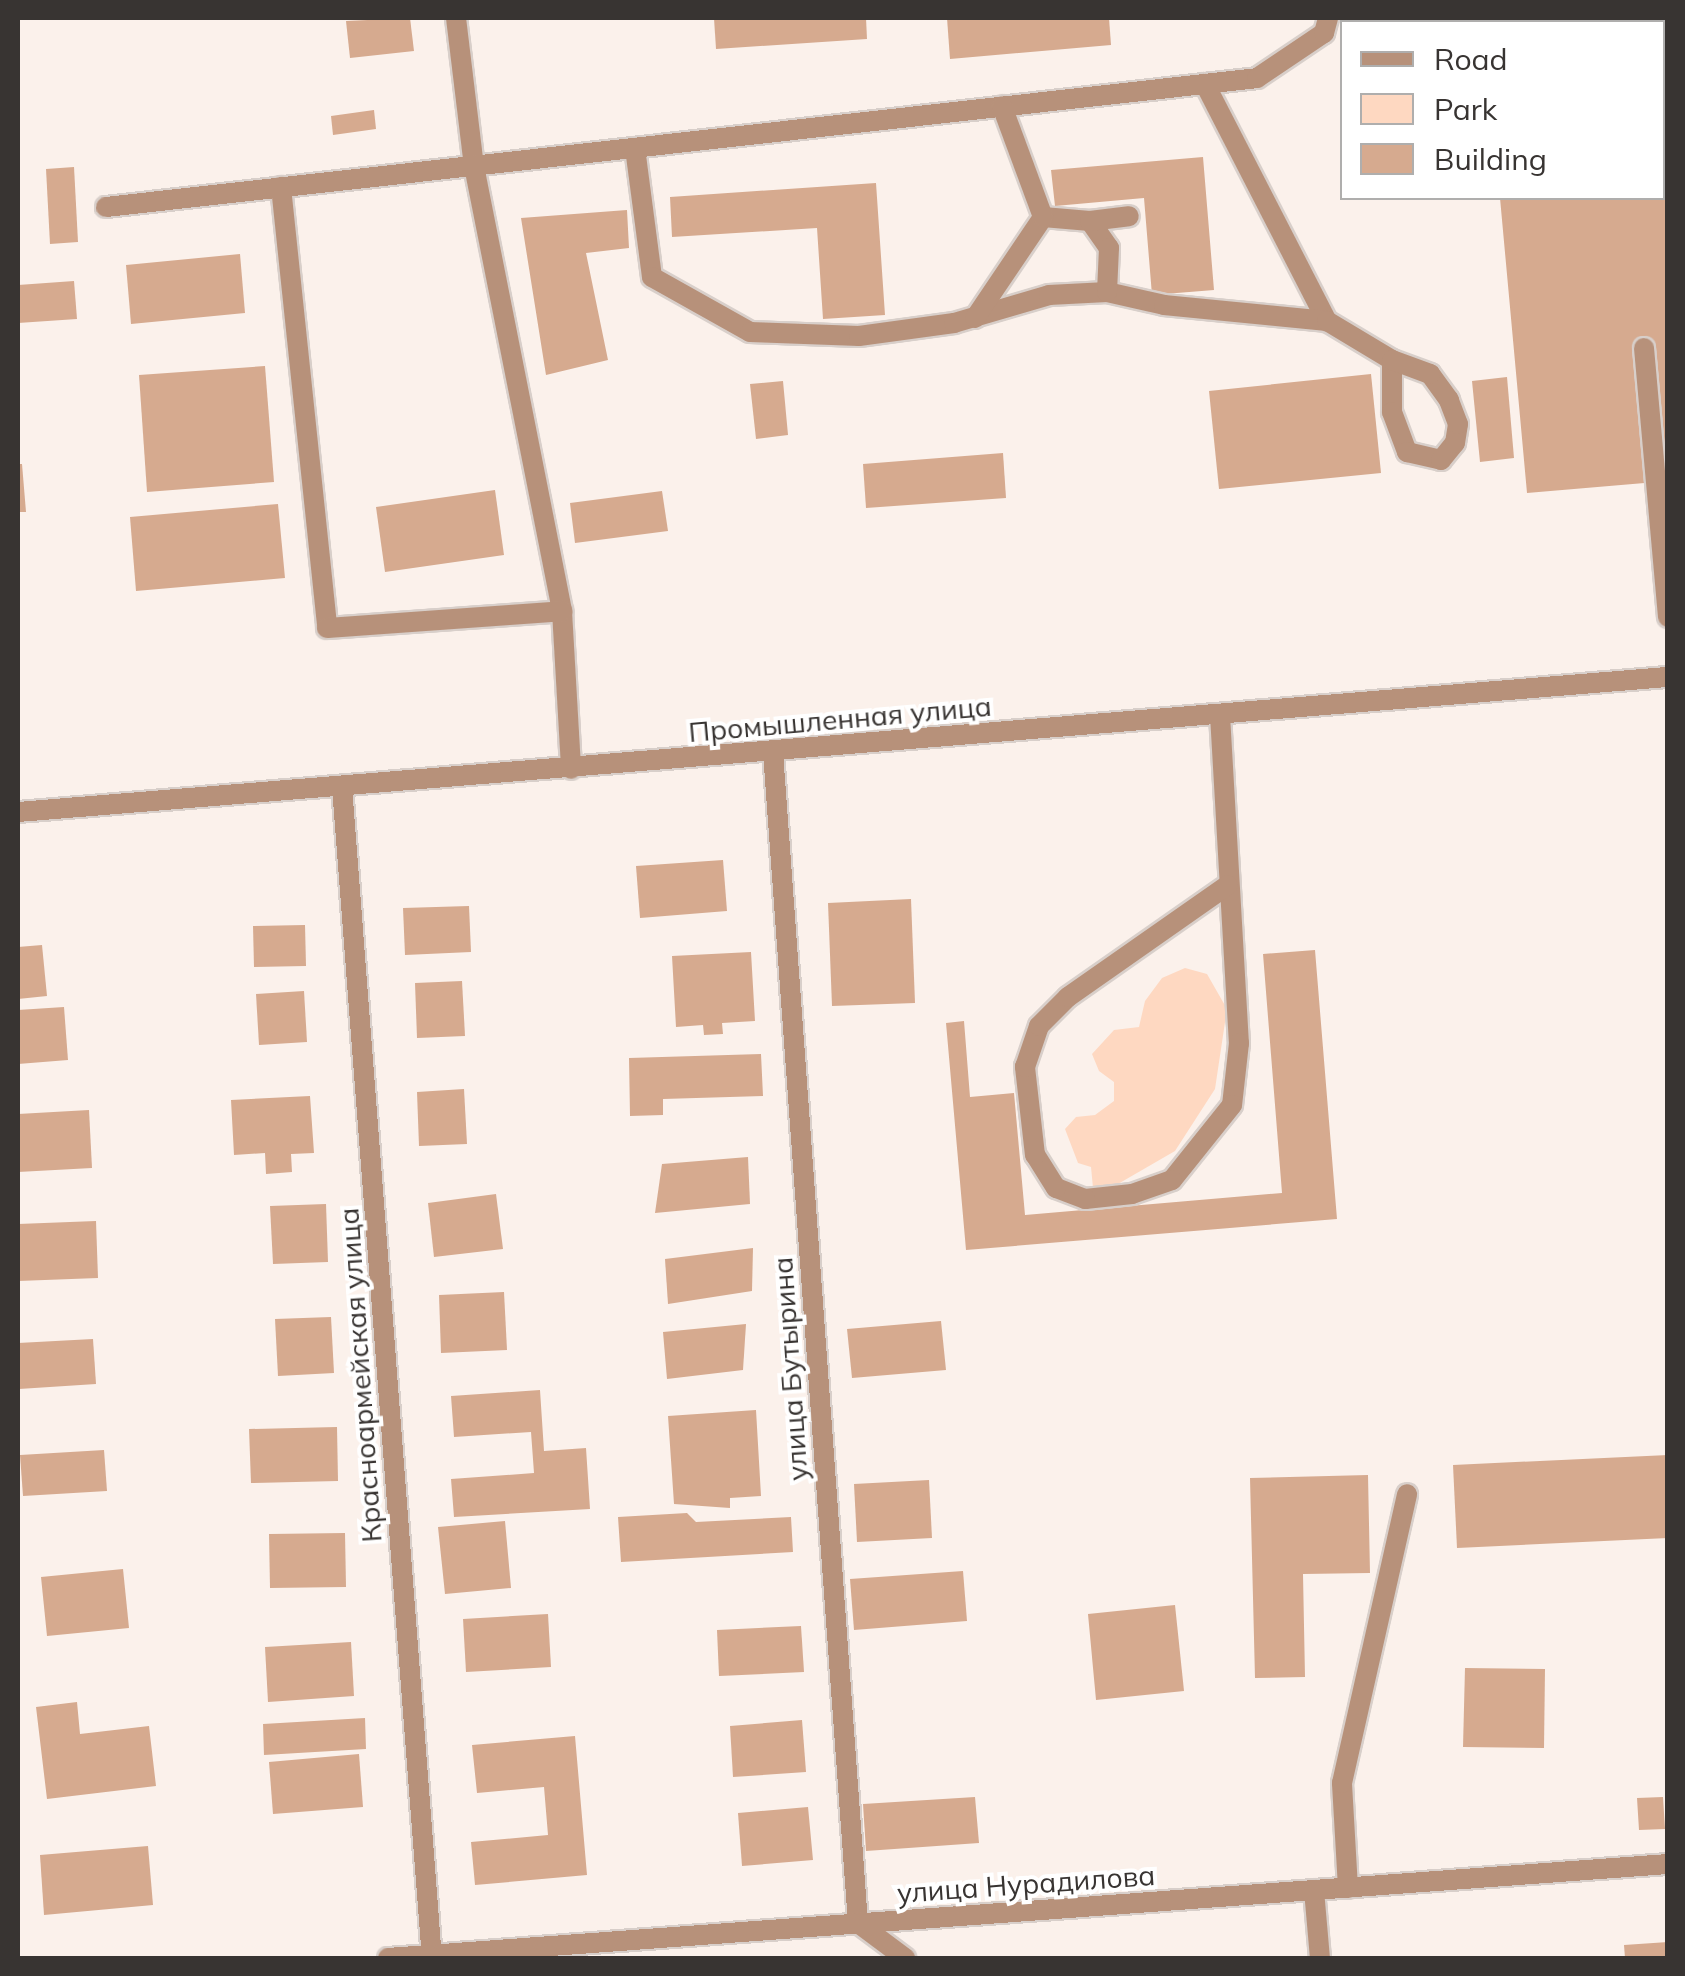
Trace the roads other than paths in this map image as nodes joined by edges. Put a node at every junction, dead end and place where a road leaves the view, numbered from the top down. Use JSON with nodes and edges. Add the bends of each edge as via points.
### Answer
{"nodes":[{"id":1,"x":456,"y":18,"type":"edge"},
{"id":2,"x":1328,"y":18,"type":"edge"},
{"id":3,"x":1205,"y":84,"type":"junction"},
{"id":4,"x":1002,"y":106,"type":"junction"},
{"id":5,"x":634,"y":148,"type":"junction"},
{"id":6,"x":474,"y":166,"type":"junction"},
{"id":7,"x":281,"y":187,"type":"junction"},
{"id":8,"x":106,"y":207,"type":"dead end"},
{"id":9,"x":1043,"y":216,"type":"junction"},
{"id":10,"x":1130,"y":216,"type":"dead end"},
{"id":11,"x":1090,"y":221,"type":"junction"},
{"id":12,"x":1107,"y":292,"type":"junction"},
{"id":13,"x":974,"y":318,"type":"junction"},
{"id":14,"x":1326,"y":321,"type":"junction"},
{"id":15,"x":1644,"y":348,"type":"dead end"},
{"id":16,"x":1392,"y":360,"type":"junction"},
{"id":17,"x":562,"y":611,"type":"junction"},
{"id":18,"x":1668,"y":617,"type":"edge"},
{"id":19,"x":1668,"y":677,"type":"edge"},
{"id":20,"x":1220,"y":714,"type":"junction"},
{"id":21,"x":773,"y":752,"type":"junction"},
{"id":22,"x":571,"y":769,"type":"junction"},
{"id":23,"x":342,"y":788,"type":"junction"},
{"id":24,"x":18,"y":812,"type":"edge"},
{"id":25,"x":1228,"y":885,"type":"junction"},
{"id":26,"x":1407,"y":1494,"type":"dead end"},
{"id":27,"x":1668,"y":1864,"type":"edge"},
{"id":28,"x":1348,"y":1888,"type":"junction"},
{"id":29,"x":1314,"y":1890,"type":"junction"},
{"id":30,"x":858,"y":1923,"type":"junction"},
{"id":31,"x":432,"y":1957,"type":"edge"},
{"id":32,"x":388,"y":1958,"type":"edge"},
{"id":33,"x":904,"y":1958,"type":"edge"},
{"id":34,"x":1320,"y":1958,"type":"edge"}],
"edges":[{"from":1,"to":6,"type":"street"},
{"from":2,"to":3,"type":"street","via":[[1324,33],[1256,78]]},
{"from":3,"to":4,"type":"street"},
{"from":3,"to":14,"type":"street"},
{"from":4,"to":5,"type":"street"},
{"from":4,"to":9,"type":"street"},
{"from":5,"to":6,"type":"street"},
{"from":5,"to":13,"type":"street","via":[[652,277],[706,310],[750,332],[859,336]]},
{"from":6,"to":7,"type":"street"},
{"from":6,"to":17,"type":"street"},
{"from":7,"to":8,"type":"street"},
{"from":7,"to":17,"type":"street","via":[[328,628]]},
{"from":9,"to":11,"type":"street"},
{"from":9,"to":13,"type":"street"},
{"from":10,"to":11,"type":"street"},
{"from":11,"to":12,"type":"street","via":[[1109,248]]},
{"from":12,"to":13,"type":"street","via":[[1049,295]]},
{"from":12,"to":14,"type":"street","via":[[1164,305]]},
{"from":14,"to":16,"type":"street"},
{"from":15,"to":18,"type":"street"},
{"from":16,"to":16,"type":"street","via":[[1392,412],[1407,452],[1441,460],[1455,444],[1458,424],[1449,400],[1430,374]]},
{"from":17,"to":22,"type":"street"},
{"from":19,"to":20,"type":"street","name":"Промышленная улица"},
{"from":20,"to":21,"type":"street","name":"Промышленная улица"},
{"from":20,"to":25,"type":"street"},
{"from":21,"to":22,"type":"street","name":"Промышленная улица"},
{"from":21,"to":30,"type":"street","name":"улица Бутырина"},
{"from":22,"to":23,"type":"street","name":"Промышленная улица"},
{"from":23,"to":24,"type":"street","name":"Промышленная улица"},
{"from":23,"to":31,"type":"street","name":"Красноармейская улица"},
{"from":25,"to":25,"type":"street","via":[[1239,1043],[1232,1105],[1172,1180],[1132,1194],[1085,1199],[1056,1188],[1035,1155],[1025,1067],[1038,1026],[1068,996]]},
{"from":26,"to":28,"type":"street","via":[[1342,1783]]},
{"from":27,"to":28,"type":"street","name":"улица Нурадилова"},
{"from":28,"to":29,"type":"street","name":"улица Нурадилова"},
{"from":29,"to":30,"type":"street","name":"улица Нурадилова"},
{"from":29,"to":34,"type":"street"},
{"from":30,"to":31,"type":"street","name":"улица Нурадилова"},
{"from":30,"to":33,"type":"street"},
{"from":31,"to":32,"type":"street","name":"улица Нурадилова"}]}
